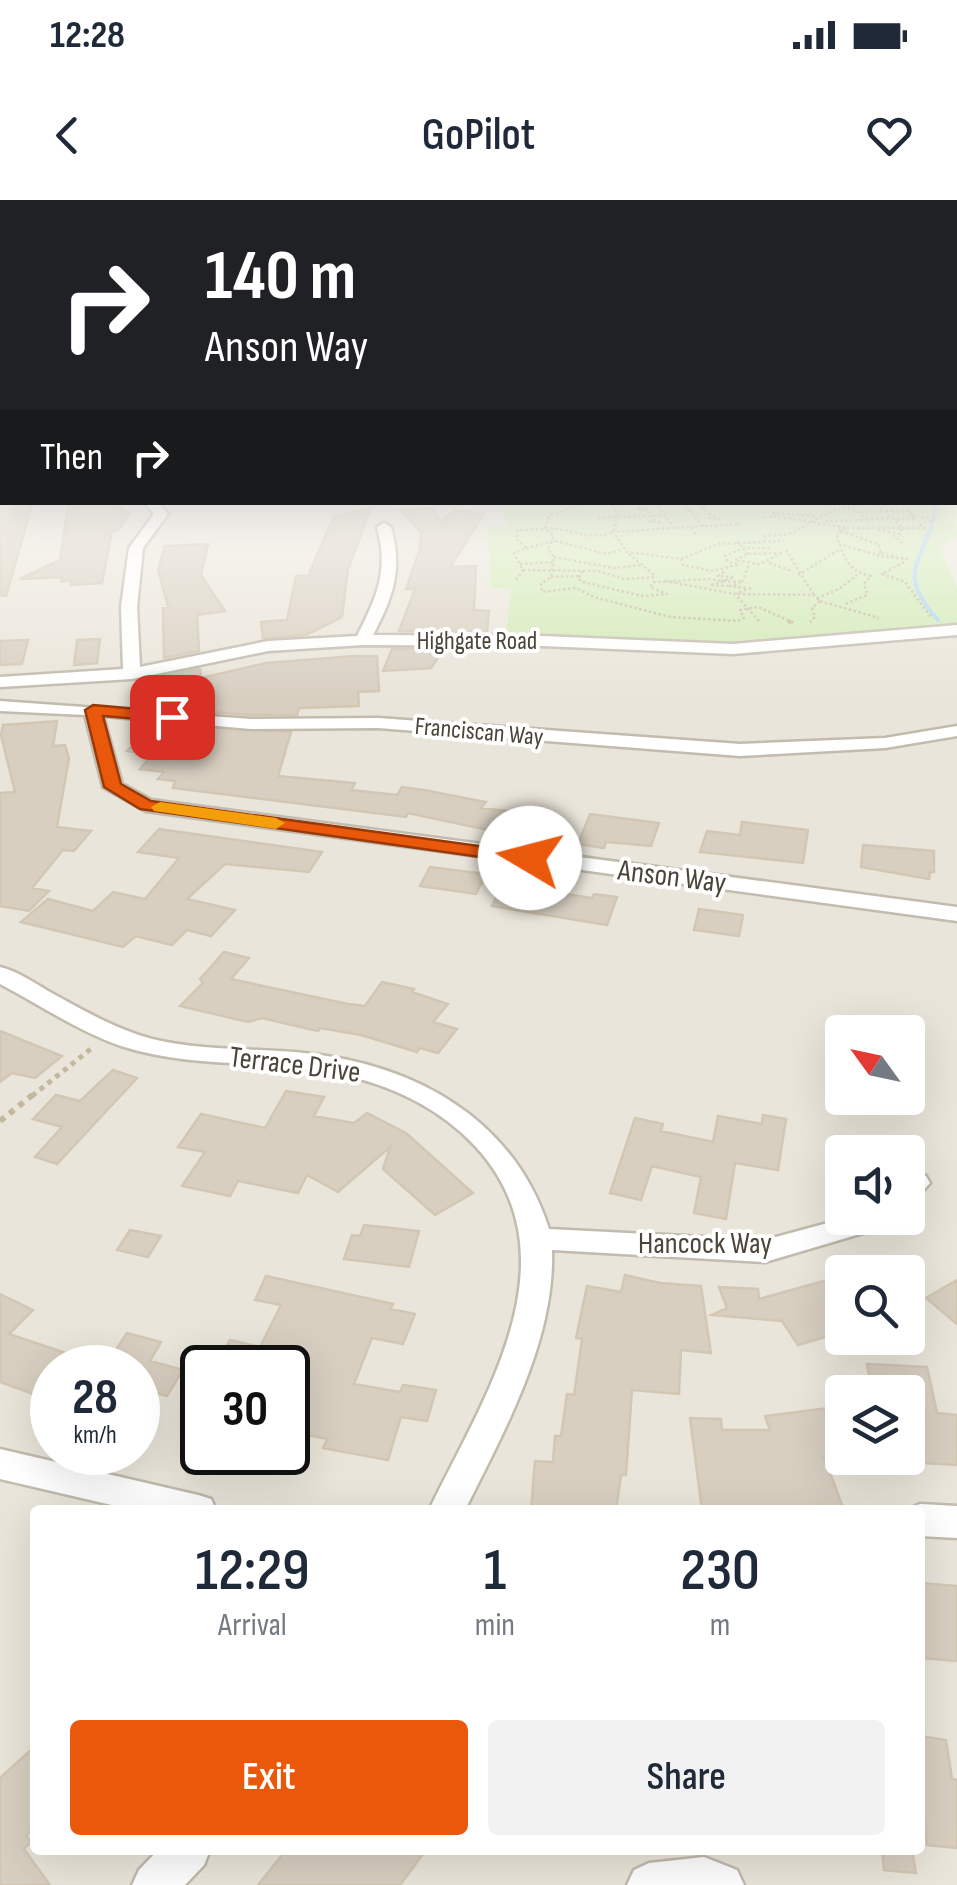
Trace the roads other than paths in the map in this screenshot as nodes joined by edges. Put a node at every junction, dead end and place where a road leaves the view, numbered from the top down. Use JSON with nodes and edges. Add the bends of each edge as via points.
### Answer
{"nodes":[{"id":1,"x":141,"y":542,"type":"edge"},
{"id":2,"x":389,"y":542,"type":"edge"},
{"id":3,"x":957,"y":630,"type":"edge"},
{"id":4,"x":364,"y":640,"type":"junction"},
{"id":5,"x":132,"y":674,"type":"junction"},
{"id":6,"x":0,"y":682,"type":"edge"},
{"id":7,"x":0,"y":706,"type":"edge"},
{"id":8,"x":93,"y":710,"type":"junction"},
{"id":9,"x":957,"y":731,"type":"edge"},
{"id":10,"x":957,"y":914,"type":"edge"},
{"id":11,"x":0,"y":974,"type":"edge"},
{"id":12,"x":825,"y":1234,"type":"edge"},
{"id":13,"x":537,"y":1238,"type":"junction"},
{"id":14,"x":0,"y":1464,"type":"edge"},
{"id":15,"x":176,"y":1505,"type":"edge"},
{"id":16,"x":450,"y":1505,"type":"edge"},
{"id":17,"x":925,"y":1520,"type":"edge"},
{"id":18,"x":957,"y":1522,"type":"edge"},
{"id":19,"x":183,"y":1855,"type":"edge"},
{"id":20,"x":154,"y":1885,"type":"edge"},
{"id":21,"x":649,"y":1885,"type":"edge"},
{"id":22,"x":722,"y":1885,"type":"edge"}],
"edges":[{"from":1,"to":5,"type":"street","via":[[129,608]]},
{"from":2,"to":4,"type":"street","via":[[389,589]]},
{"from":3,"to":4,"type":"street","name":"Highgate Road","via":[[733,649]]},
{"from":4,"to":5,"type":"street","name":"Highgate Road","via":[[268,646]]},
{"from":5,"to":6,"type":"street","name":"Highgate Road"},
{"from":7,"to":8,"type":"street","name":"Franciscan Way"},
{"from":8,"to":9,"type":"street","name":"Franciscan Way","via":[[740,750]]},
{"from":8,"to":10,"type":"street","name":"Anson Way","via":[[113,787],[146,806]]},
{"from":11,"to":13,"type":"street","name":"Terrace Drive","via":[[110,1034],[152,1047],[358,1070],[434,1099],[487,1139],[510,1170]]},
{"from":12,"to":13,"type":"street","name":"Hancock Way","via":[[766,1251]]},
{"from":13,"to":16,"type":"street","name":"Terrace Drive","via":[[535,1291],[516,1354]]},
{"from":14,"to":15,"type":"street"},
{"from":17,"to":18,"type":"street"},
{"from":19,"to":20,"type":"street"},
{"from":21,"to":22,"type":"street","via":[[704,1878]]}]}
